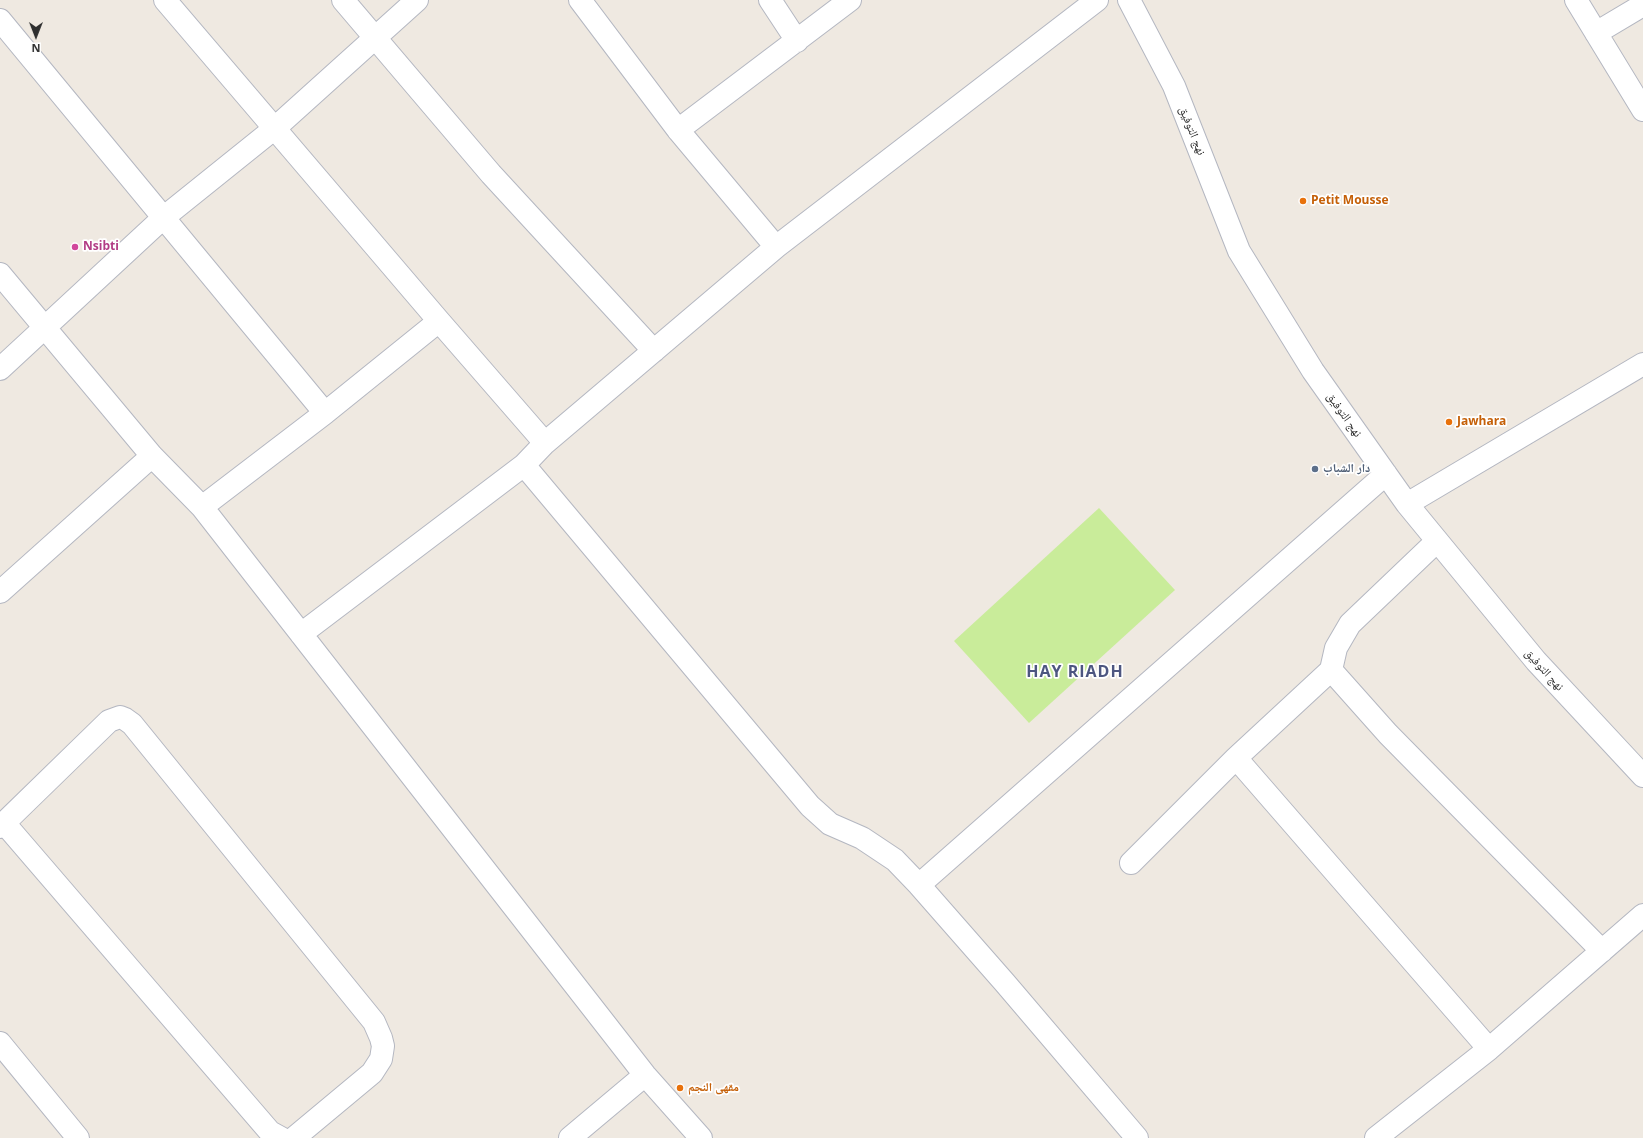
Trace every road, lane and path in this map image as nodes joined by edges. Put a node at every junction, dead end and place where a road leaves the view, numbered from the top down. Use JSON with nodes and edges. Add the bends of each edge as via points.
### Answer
{"nodes":[{"id":1,"x":166,"y":0,"type":"edge"},
{"id":2,"x":344,"y":0,"type":"edge"},
{"id":3,"x":417,"y":0,"type":"edge"},
{"id":4,"x":580,"y":0,"type":"edge"},
{"id":5,"x":770,"y":0,"type":"edge"},
{"id":6,"x":850,"y":0,"type":"edge"},
{"id":7,"x":1096,"y":0,"type":"edge"},
{"id":8,"x":1129,"y":0,"type":"edge"},
{"id":9,"x":1576,"y":0,"type":"edge"},
{"id":10,"x":1643,"y":5,"type":"edge"},
{"id":11,"x":0,"y":20,"type":"edge"},
{"id":12,"x":1596,"y":33,"type":"junction"},
{"id":13,"x":375,"y":37,"type":"junction"},
{"id":14,"x":797,"y":41,"type":"junction"},
{"id":15,"x":1643,"y":110,"type":"edge"},
{"id":16,"x":275,"y":128,"type":"junction"},
{"id":17,"x":678,"y":130,"type":"junction"},
{"id":18,"x":163,"y":218,"type":"junction"},
{"id":19,"x":776,"y":247,"type":"junction"},
{"id":20,"x":0,"y":274,"type":"edge"},
{"id":21,"x":439,"y":321,"type":"junction"},
{"id":22,"x":45,"y":326,"type":"junction"},
{"id":23,"x":654,"y":351,"type":"junction"},
{"id":24,"x":1643,"y":364,"type":"edge"},
{"id":25,"x":0,"y":369,"type":"edge"},
{"id":26,"x":325,"y":413,"type":"junction"},
{"id":27,"x":545,"y":443,"type":"junction"},
{"id":28,"x":152,"y":456,"type":"junction"},
{"id":29,"x":524,"y":465,"type":"junction"},
{"id":30,"x":1386,"y":474,"type":"junction"},
{"id":31,"x":1408,"y":504,"type":"junction"},
{"id":32,"x":202,"y":507,"type":"junction"},
{"id":33,"x":1437,"y":541,"type":"junction"},
{"id":34,"x":0,"y":592,"type":"edge"},
{"id":35,"x":301,"y":634,"type":"junction"},
{"id":36,"x":1331,"y":670,"type":"junction"},
{"id":37,"x":1236,"y":758,"type":"junction"},
{"id":38,"x":1643,"y":776,"type":"edge"},
{"id":39,"x":2,"y":825,"type":"edge"},
{"id":40,"x":1131,"y":863,"type":"dead end"},
{"id":41,"x":919,"y":885,"type":"junction"},
{"id":42,"x":1643,"y":915,"type":"edge"},
{"id":43,"x":1602,"y":951,"type":"junction"},
{"id":44,"x":0,"y":1043,"type":"edge"},
{"id":45,"x":1489,"y":1049,"type":"junction"},
{"id":46,"x":645,"y":1075,"type":"junction"},
{"id":47,"x":78,"y":1138,"type":"edge"},
{"id":48,"x":281,"y":1138,"type":"edge"},
{"id":49,"x":294,"y":1138,"type":"edge"},
{"id":50,"x":570,"y":1138,"type":"edge"},
{"id":51,"x":701,"y":1138,"type":"edge"},
{"id":52,"x":1137,"y":1138,"type":"edge"},
{"id":53,"x":1376,"y":1138,"type":"edge"}],
"edges":[{"from":1,"to":16,"type":"street"},
{"from":2,"to":13,"type":"street"},
{"from":3,"to":13,"type":"street"},
{"from":4,"to":17,"type":"street"},
{"from":5,"to":14,"type":"street"},
{"from":6,"to":14,"type":"street"},
{"from":7,"to":19,"type":"street"},
{"from":8,"to":30,"type":"street","name":"نهج التوفيق","via":[[1174,86],[1239,251],[1313,371]]},
{"from":9,"to":12,"type":"street"},
{"from":10,"to":12,"type":"street"},
{"from":11,"to":18,"type":"street"},
{"from":12,"to":15,"type":"street"},
{"from":13,"to":16,"type":"street"},
{"from":13,"to":23,"type":"street","via":[[491,174]]},
{"from":14,"to":17,"type":"street"},
{"from":16,"to":18,"type":"street"},
{"from":16,"to":21,"type":"street"},
{"from":17,"to":19,"type":"street"},
{"from":18,"to":22,"type":"street"},
{"from":18,"to":26,"type":"street"},
{"from":19,"to":23,"type":"street"},
{"from":20,"to":22,"type":"street"},
{"from":21,"to":26,"type":"street"},
{"from":21,"to":27,"type":"street"},
{"from":22,"to":25,"type":"street"},
{"from":22,"to":28,"type":"street"},
{"from":23,"to":27,"type":"street"},
{"from":24,"to":31,"type":"street"},
{"from":26,"to":32,"type":"street"},
{"from":27,"to":29,"type":"street"},
{"from":28,"to":32,"type":"street"},
{"from":28,"to":34,"type":"street"},
{"from":29,"to":35,"type":"street"},
{"from":29,"to":41,"type":"street","via":[[810,806],[830,824],[883,850]]},
{"from":30,"to":31,"type":"street","name":"نهج التوفيق"},
{"from":30,"to":41,"type":"street"},
{"from":31,"to":33,"type":"street","name":"نهج التوفيق"},
{"from":32,"to":35,"type":"street"},
{"from":33,"to":36,"type":"street","via":[[1350,624],[1336,648]]},
{"from":33,"to":38,"type":"street","name":"نهج التوفيق","via":[[1536,662]]},
{"from":35,"to":46,"type":"street"},
{"from":36,"to":37,"type":"street"},
{"from":36,"to":43,"type":"street","via":[[1388,734]]},
{"from":37,"to":40,"type":"street"},
{"from":37,"to":45,"type":"street"},
{"from":39,"to":48,"type":"street","via":[[270,1132]]},
{"from":39,"to":49,"type":"street","via":[[109,721],[120,718],[132,724],[374,1022],[381,1038],[381,1059],[372,1073]]},
{"from":41,"to":52,"type":"street"},
{"from":42,"to":43,"type":"street"},
{"from":43,"to":45,"type":"street"},
{"from":44,"to":47,"type":"street"},
{"from":45,"to":53,"type":"street"},
{"from":46,"to":50,"type":"street"},
{"from":46,"to":51,"type":"street"}]}
